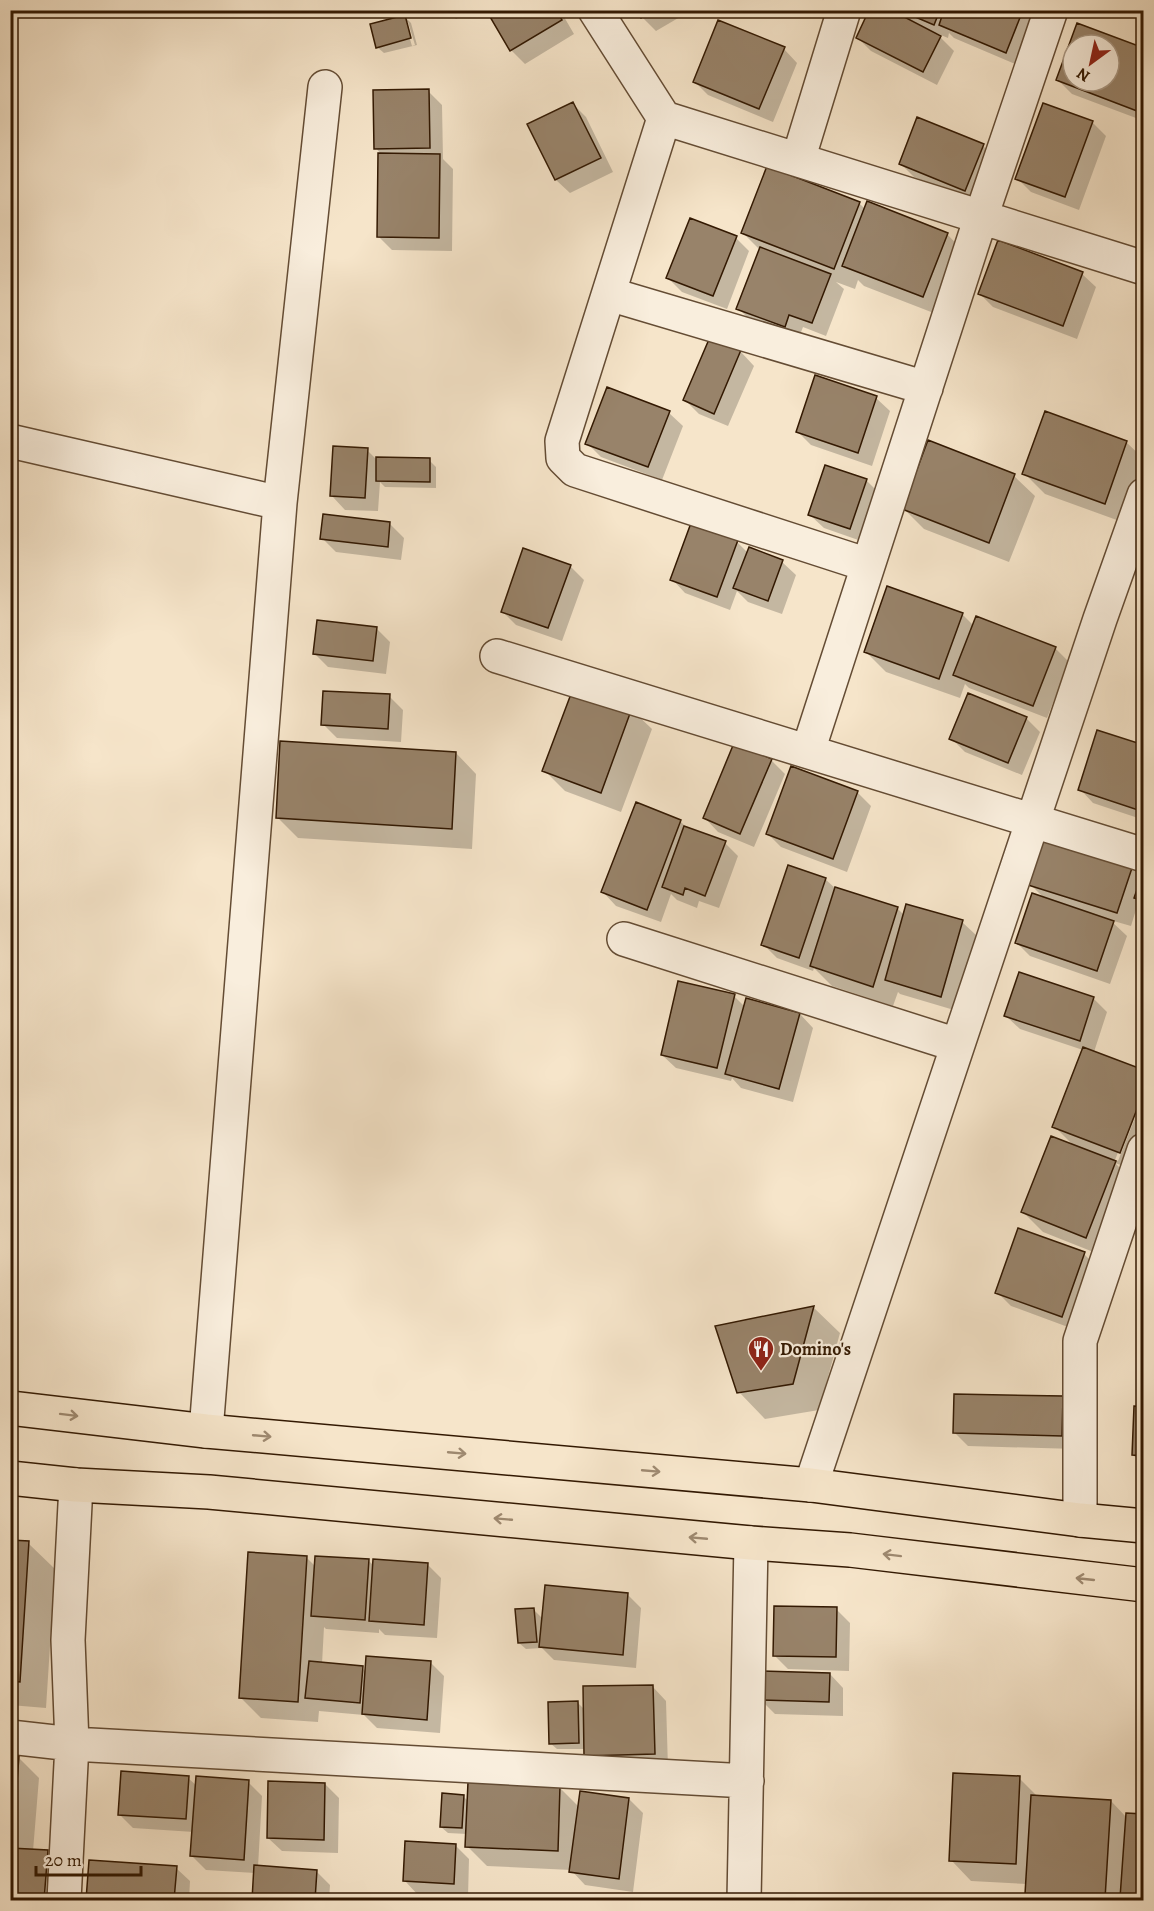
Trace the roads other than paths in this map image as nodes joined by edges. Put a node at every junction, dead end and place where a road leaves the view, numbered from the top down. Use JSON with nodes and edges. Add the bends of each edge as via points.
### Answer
{"nodes":[{"id":1,"x":595,"y":10,"type":"edge"},
{"id":2,"x":844,"y":10,"type":"edge"},
{"id":3,"x":1051,"y":10,"type":"edge"},
{"id":4,"x":325,"y":87,"type":"dead end"},
{"id":5,"x":664,"y":118,"type":"junction"},
{"id":6,"x":798,"y":160,"type":"junction"},
{"id":7,"x":981,"y":217,"type":"junction"},
{"id":8,"x":1143,"y":268,"type":"edge"},
{"id":9,"x":609,"y":294,"type":"junction"},
{"id":10,"x":926,"y":387,"type":"junction"},
{"id":11,"x":10,"y":441,"type":"edge"},
{"id":12,"x":1143,"y":495,"type":"edge"},
{"id":13,"x":280,"y":503,"type":"junction"},
{"id":14,"x":868,"y":565,"type":"junction"},
{"id":15,"x":497,"y":656,"type":"dead end"},
{"id":16,"x":808,"y":751,"type":"junction"},
{"id":17,"x":1032,"y":820,"type":"junction"},
{"id":18,"x":1143,"y":855,"type":"edge"},
{"id":19,"x":624,"y":939,"type":"dead end"},
{"id":20,"x":957,"y":1045,"type":"junction"},
{"id":21,"x":1143,"y":1150,"type":"edge"},
{"id":22,"x":10,"y":1408,"type":"edge"},
{"id":23,"x":206,"y":1431,"type":"junction"},
{"id":24,"x":10,"y":1478,"type":"edge"},
{"id":25,"x":76,"y":1485,"type":"junction"},
{"id":26,"x":810,"y":1485,"type":"junction"},
{"id":27,"x":1080,"y":1520,"type":"junction"},
{"id":28,"x":1143,"y":1526,"type":"edge"},
{"id":29,"x":751,"y":1543,"type":"junction"},
{"id":30,"x":1143,"y":1585,"type":"edge"},
{"id":31,"x":10,"y":1737,"type":"edge"},
{"id":32,"x":72,"y":1744,"type":"junction"},
{"id":33,"x":747,"y":1780,"type":"junction"},
{"id":34,"x":64,"y":1900,"type":"edge"},
{"id":35,"x":744,"y":1900,"type":"edge"}],
"edges":[{"from":1,"to":5,"type":"street"},
{"from":2,"to":6,"type":"street"},
{"from":3,"to":7,"type":"street"},
{"from":4,"to":13,"type":"street"},
{"from":5,"to":6,"type":"street"},
{"from":5,"to":9,"type":"street"},
{"from":6,"to":7,"type":"street"},
{"from":7,"to":8,"type":"street"},
{"from":7,"to":10,"type":"street"},
{"from":9,"to":10,"type":"street"},
{"from":9,"to":14,"type":"street","via":[[562,441],[563,458],[575,470]]},
{"from":10,"to":14,"type":"street"},
{"from":11,"to":13,"type":"street"},
{"from":12,"to":17,"type":"street"},
{"from":13,"to":23,"type":"street"},
{"from":14,"to":16,"type":"street"},
{"from":15,"to":16,"type":"street"},
{"from":16,"to":17,"type":"street"},
{"from":17,"to":18,"type":"street"},
{"from":17,"to":20,"type":"street"},
{"from":19,"to":20,"type":"street"},
{"from":20,"to":26,"type":"street"},
{"from":21,"to":27,"type":"street","via":[[1080,1341]]},
{"from":22,"to":23,"type":"main road","one_way":true},
{"from":23,"to":26,"type":"main road","one_way":true},
{"from":24,"to":25,"type":"main road"},
{"from":29,"to":25,"type":"main road","one_way":true,"via":[[209,1492]]},
{"from":25,"to":32,"type":"street","via":[[68,1640]]},
{"from":26,"to":27,"type":"main road"},
{"from":27,"to":28,"type":"main road"},
{"from":30,"to":29,"type":"main road","one_way":true,"via":[[850,1550]]},
{"from":29,"to":33,"type":"street"},
{"from":31,"to":32,"type":"street"},
{"from":32,"to":33,"type":"street"},
{"from":32,"to":34,"type":"street"},
{"from":33,"to":35,"type":"street"}]}
